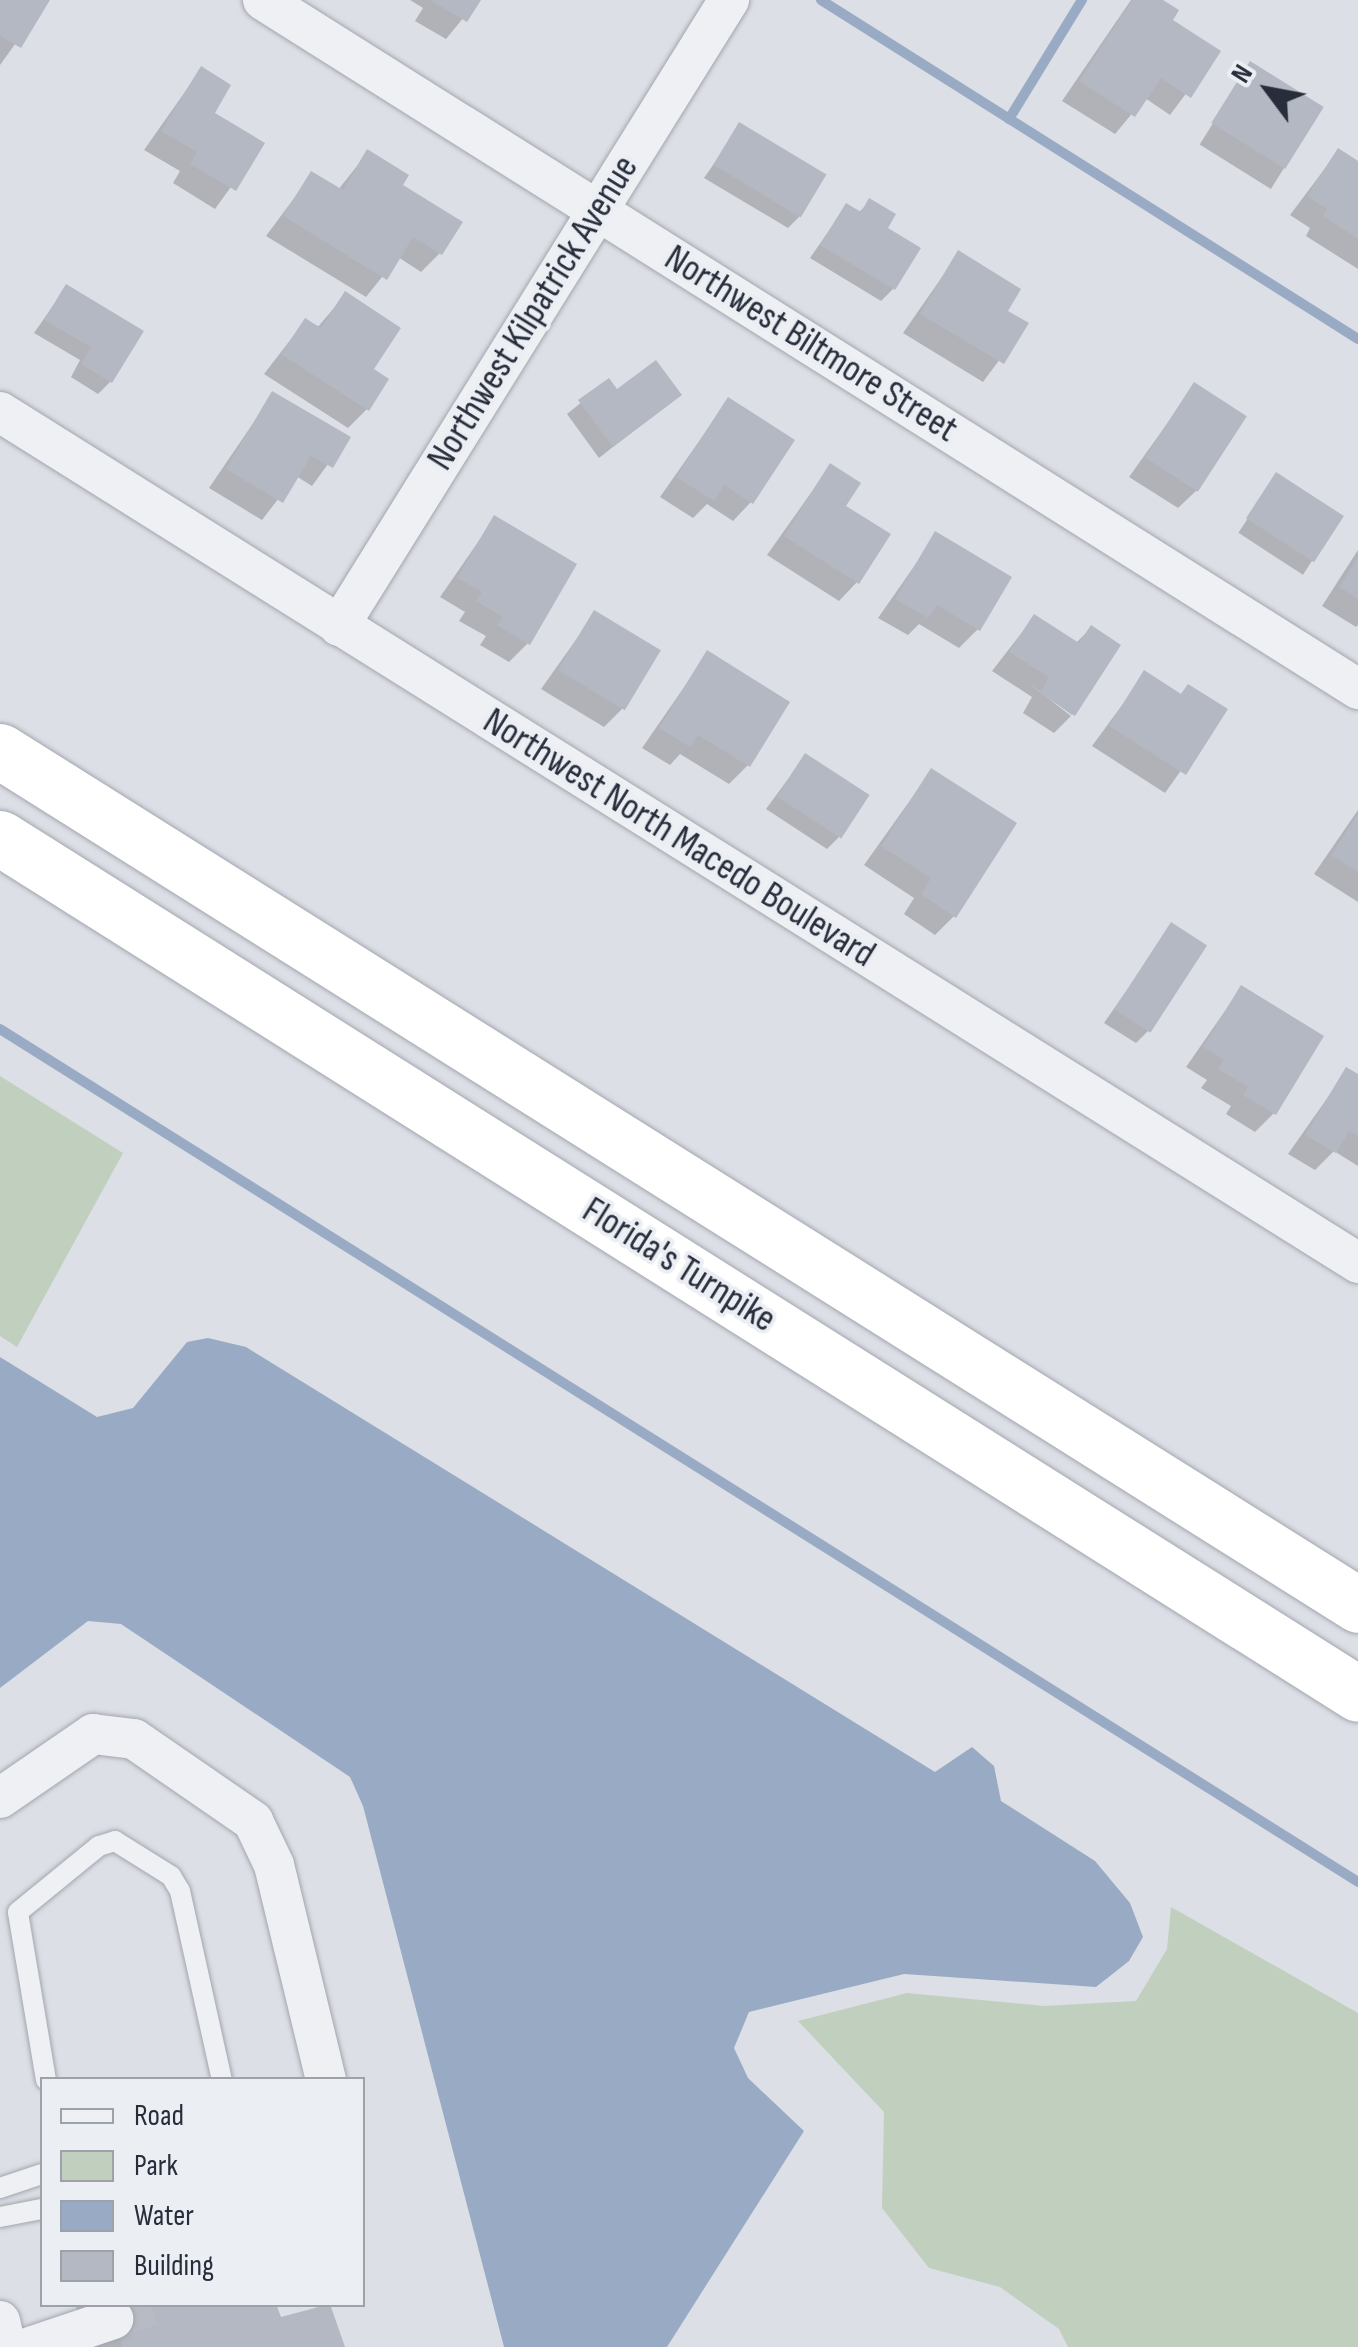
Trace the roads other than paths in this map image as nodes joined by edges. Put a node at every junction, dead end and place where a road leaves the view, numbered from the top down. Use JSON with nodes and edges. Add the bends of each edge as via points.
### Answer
{"nodes":[{"id":1,"x":263,"y":0,"type":"edge"},
{"id":2,"x":729,"y":0,"type":"edge"},
{"id":3,"x":597,"y":209,"type":"junction"},
{"id":4,"x":0,"y":412,"type":"edge"},
{"id":5,"x":339,"y":626,"type":"junction"},
{"id":6,"x":1358,"y":689,"type":"edge"},
{"id":7,"x":0,"y":751,"type":"edge"},
{"id":8,"x":0,"y":838,"type":"edge"},
{"id":9,"x":1358,"y":1263,"type":"edge"},
{"id":10,"x":1358,"y":1605,"type":"edge"},
{"id":11,"x":1358,"y":1694,"type":"edge"},
{"id":12,"x":0,"y":1798,"type":"edge"},
{"id":13,"x":46,"y":2077,"type":"edge"},
{"id":14,"x":221,"y":2077,"type":"edge"},
{"id":15,"x":325,"y":2077,"type":"edge"},
{"id":16,"x":40,"y":2175,"type":"edge"},
{"id":17,"x":0,"y":2188,"type":"edge"},
{"id":18,"x":40,"y":2209,"type":"edge"},
{"id":19,"x":0,"y":2217,"type":"edge"},
{"id":20,"x":113,"y":2319,"type":"tunnel mouth"},
{"id":21,"x":0,"y":2321,"type":"edge"},
{"id":22,"x":6,"y":2347,"type":"edge"},
{"id":23,"x":30,"y":2347,"type":"edge"}],
"edges":[{"from":1,"to":3,"type":"street","name":"Northwest Biltmore Street"},
{"from":2,"to":3,"type":"street","name":"Northwest Kilpatrick Avenue"},
{"from":3,"to":5,"type":"street","name":"Northwest Kilpatrick Avenue"},
{"from":3,"to":6,"type":"street","name":"Northwest Biltmore Street"},
{"from":4,"to":5,"type":"street","name":"Northwest North Macedo Boulevard"},
{"from":5,"to":9,"type":"street","name":"Northwest North Macedo Boulevard"},
{"from":7,"to":10,"type":"highway","name":"Florida's Turnpike"},
{"from":8,"to":11,"type":"highway","name":"Florida's Turnpike"},
{"from":12,"to":15,"type":"street","via":[[93,1734],[134,1739],[253,1820],[274,1865]]},
{"from":13,"to":14,"type":"lane","via":[[18,1912],[99,1846],[115,1841],[171,1876],[180,1891]]},
{"from":16,"to":17,"type":"lane"},
{"from":18,"to":19,"type":"lane"},
{"from":20,"to":23,"type":"street"},
{"from":21,"to":22,"type":"street"}]}
